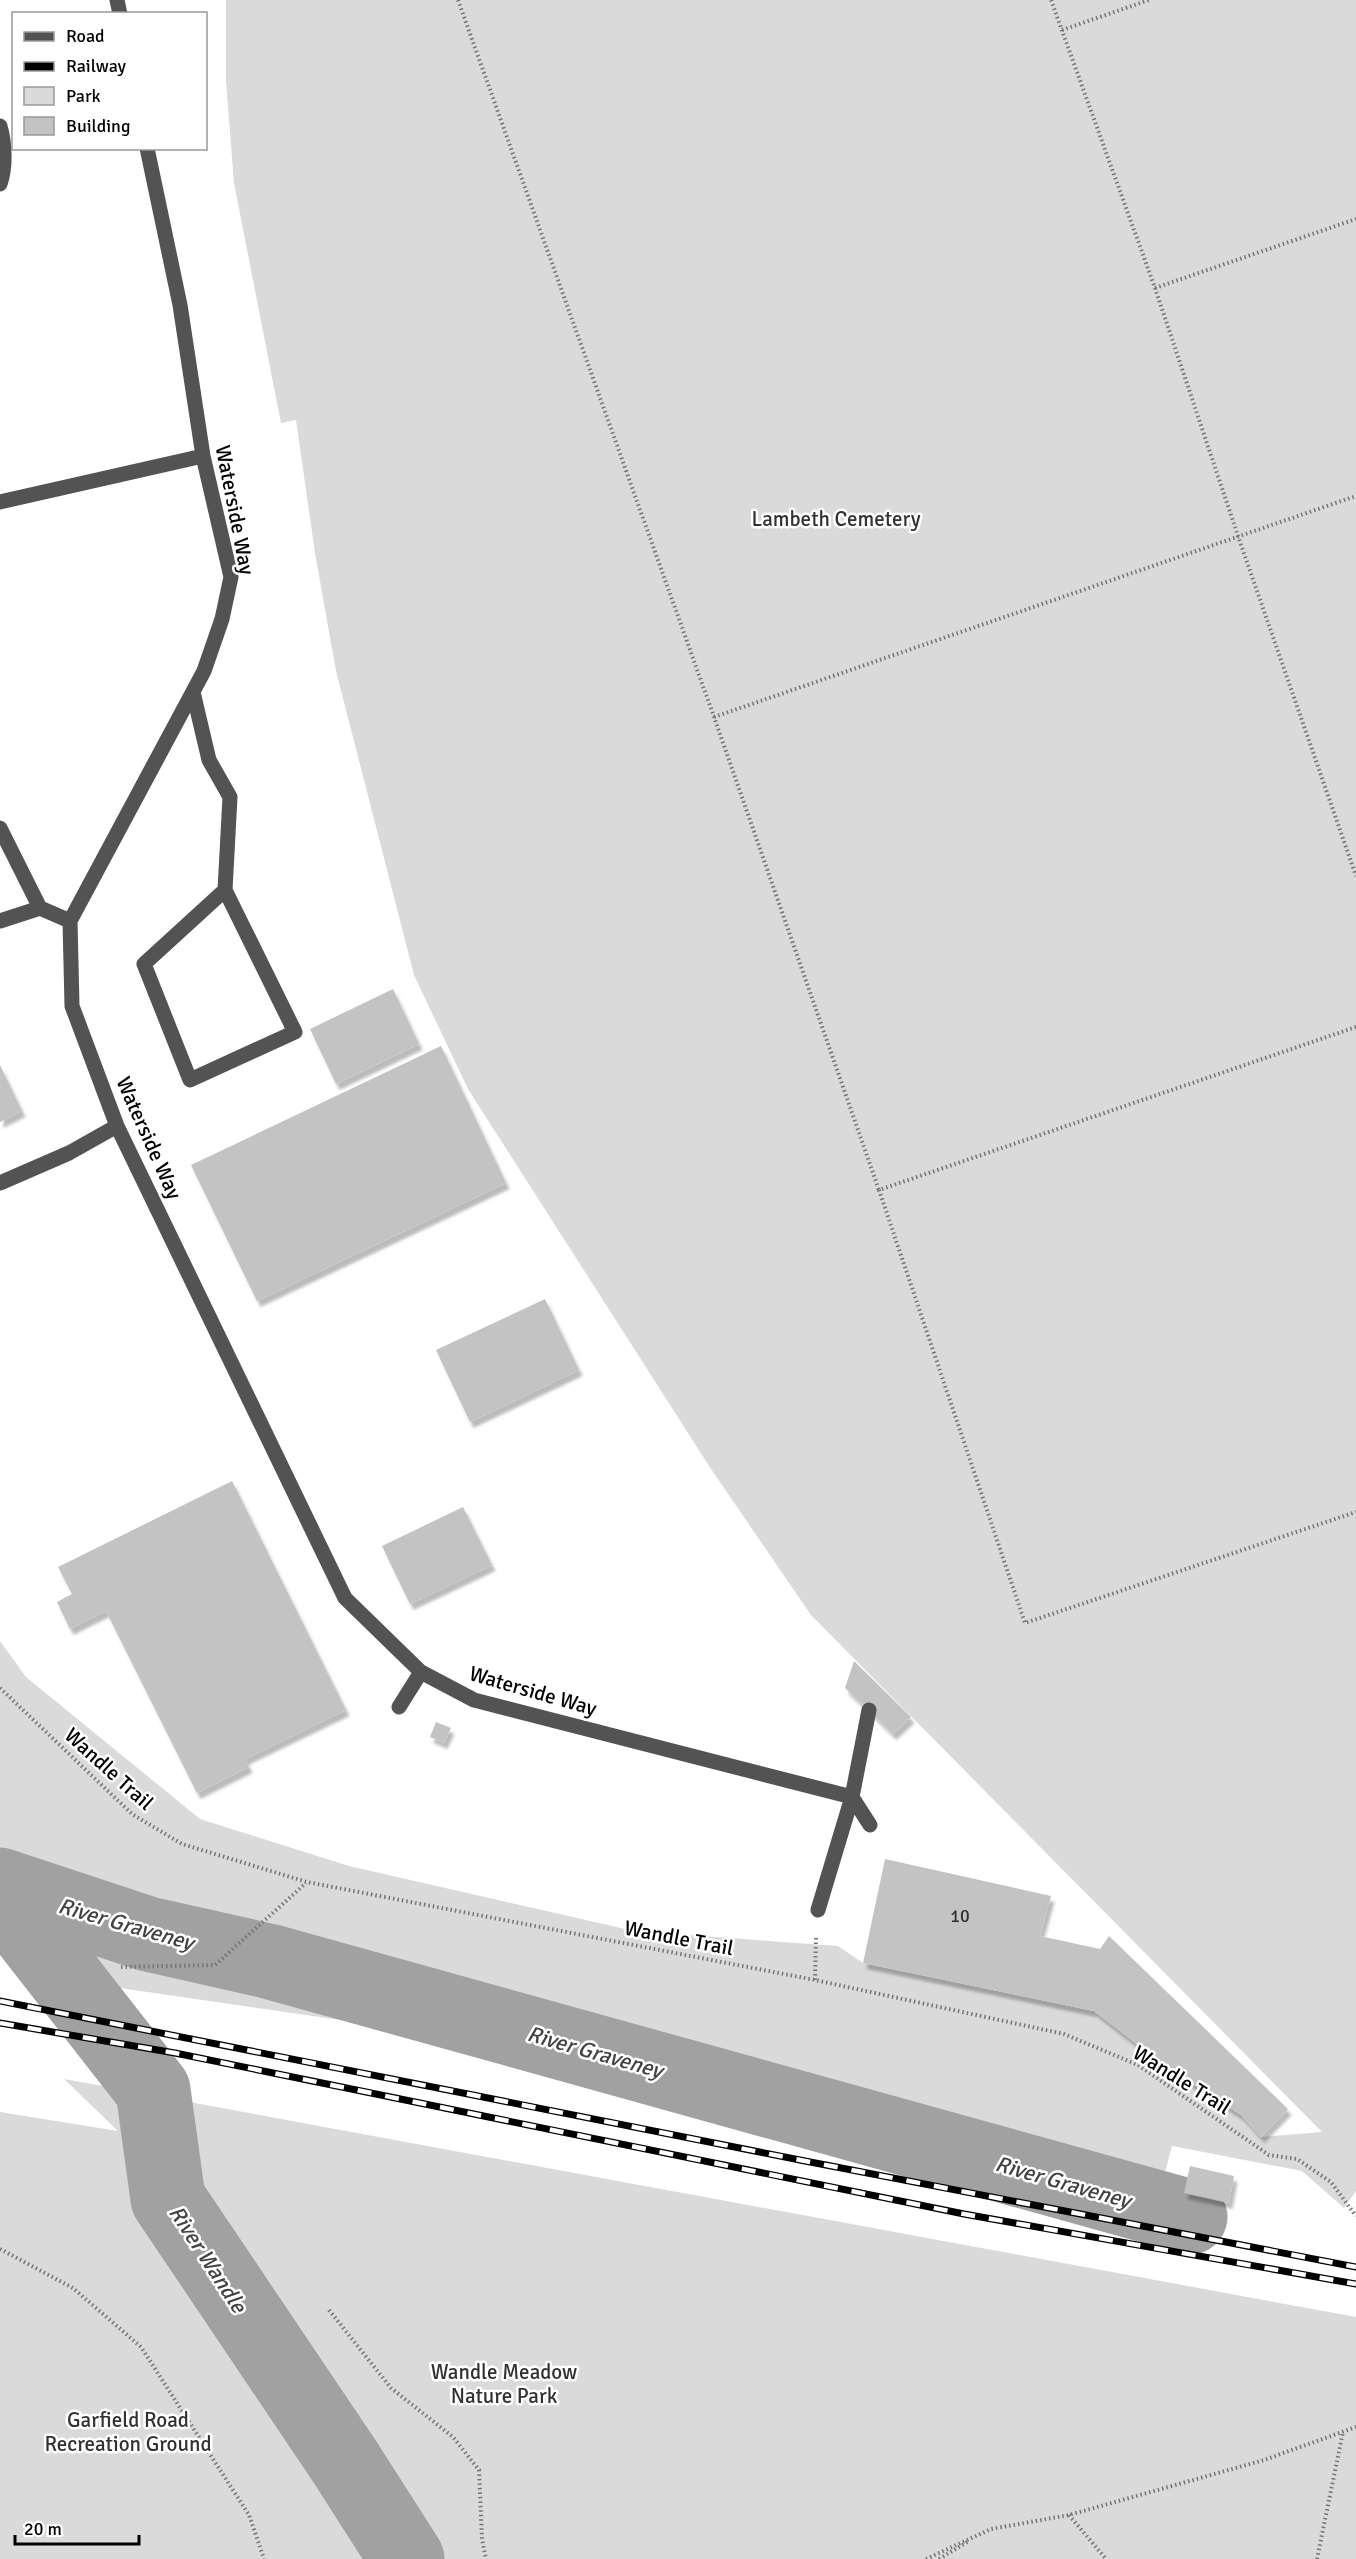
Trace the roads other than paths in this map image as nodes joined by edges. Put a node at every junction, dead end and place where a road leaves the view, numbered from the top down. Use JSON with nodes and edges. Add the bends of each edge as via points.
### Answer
{"nodes":[{"id":1,"x":0,"y":126,"type":"edge"},
{"id":2,"x":147,"y":150,"type":"edge"},
{"id":3,"x":0,"y":184,"type":"edge"},
{"id":4,"x":203,"y":456,"type":"junction"},
{"id":5,"x":0,"y":502,"type":"edge"},
{"id":6,"x":193,"y":692,"type":"junction"},
{"id":7,"x":0,"y":828,"type":"edge"},
{"id":8,"x":225,"y":890,"type":"junction"},
{"id":9,"x":40,"y":908,"type":"junction"},
{"id":10,"x":0,"y":921,"type":"edge"},
{"id":11,"x":70,"y":921,"type":"junction"},
{"id":12,"x":117,"y":1126,"type":"junction"},
{"id":13,"x":0,"y":1183,"type":"edge"},
{"id":14,"x":421,"y":1672,"type":"junction"},
{"id":15,"x":399,"y":1707,"type":"dead end"},
{"id":16,"x":868,"y":1710,"type":"dead end"},
{"id":17,"x":852,"y":1797,"type":"junction"},
{"id":18,"x":870,"y":1825,"type":"dead end"},
{"id":19,"x":818,"y":1910,"type":"road end"}],
"edges":[{"from":1,"to":3,"type":"street"},
{"from":2,"to":4,"type":"street","name":"Waterside Way","via":[[180,304]]},
{"from":4,"to":5,"type":"street"},
{"from":4,"to":6,"type":"street","name":"Waterside Way","via":[[231,577],[222,619]]},
{"from":6,"to":8,"type":"street","via":[[209,760],[230,797]]},
{"from":6,"to":11,"type":"street","name":"Waterside Way"},
{"from":7,"to":9,"type":"street"},
{"from":8,"to":8,"type":"street","via":[[295,1032],[190,1080],[144,964]]},
{"from":9,"to":10,"type":"street"},
{"from":9,"to":11,"type":"street"},
{"from":11,"to":12,"type":"street","name":"Waterside Way","via":[[72,1006]]},
{"from":12,"to":13,"type":"street","via":[[69,1153]]},
{"from":12,"to":14,"type":"street","name":"Waterside Way","via":[[345,1598]]},
{"from":14,"to":15,"type":"street"},
{"from":14,"to":17,"type":"street","name":"Waterside Way","via":[[474,1700]]},
{"from":16,"to":17,"type":"street"},
{"from":17,"to":18,"type":"street"},
{"from":17,"to":19,"type":"street"}]}
